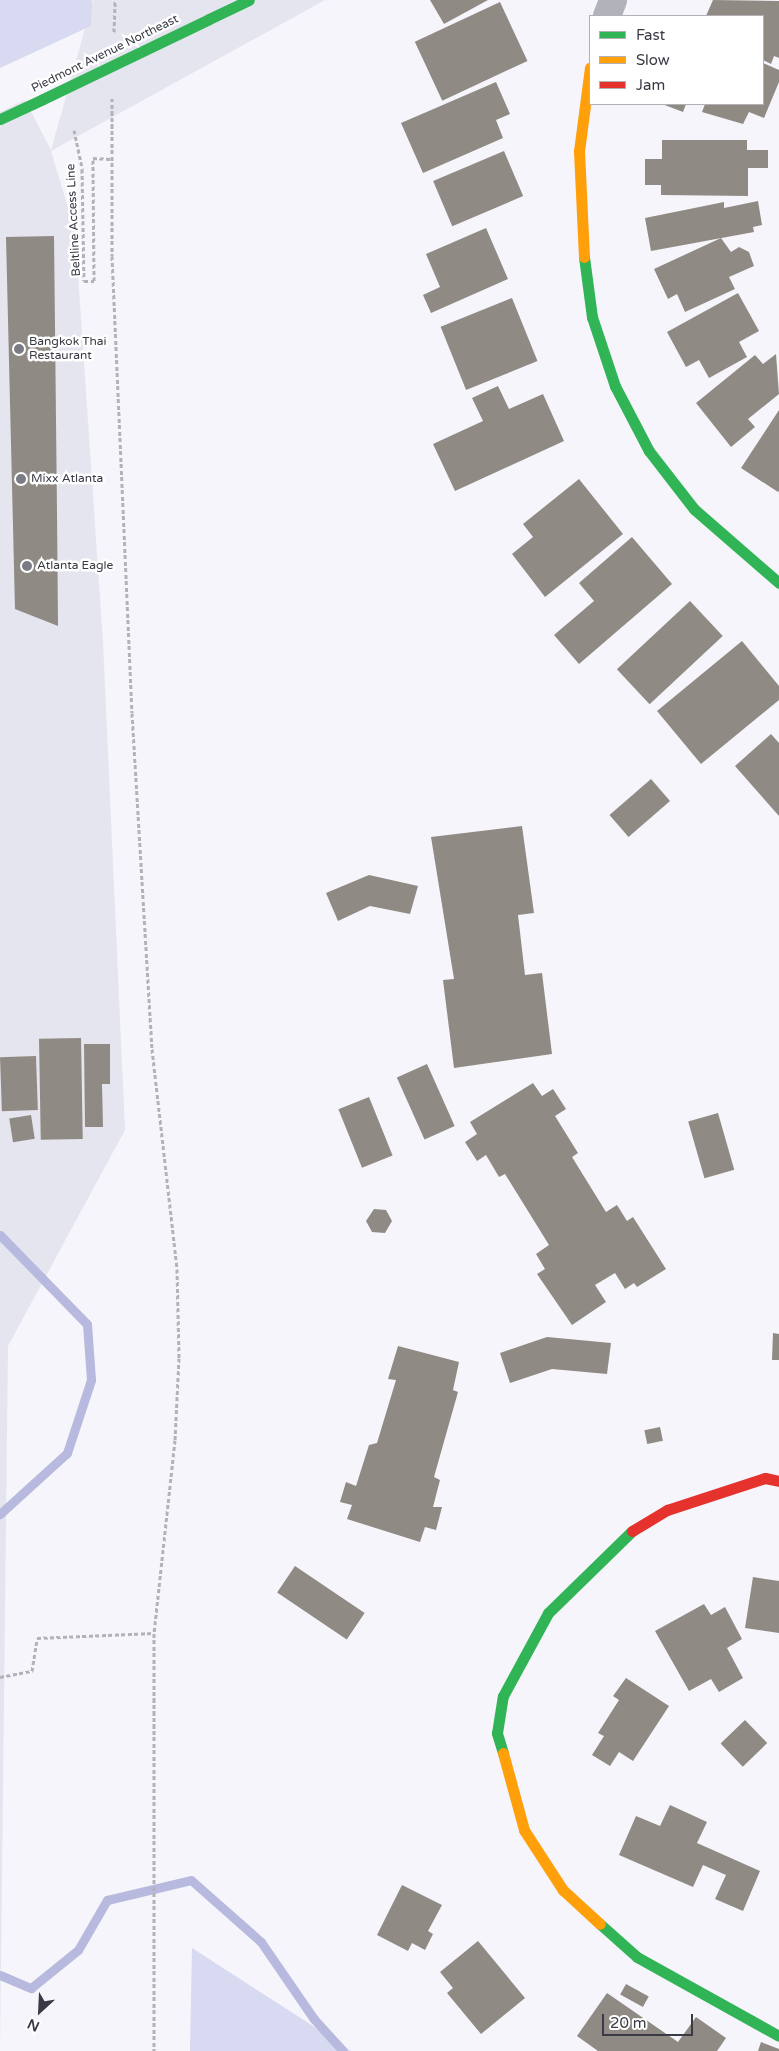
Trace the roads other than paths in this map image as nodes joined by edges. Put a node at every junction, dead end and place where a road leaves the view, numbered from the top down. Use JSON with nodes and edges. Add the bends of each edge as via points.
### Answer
{"nodes":[{"id":1,"x":249,"y":0,"type":"edge"},
{"id":2,"x":594,"y":0,"type":"edge"},
{"id":3,"x":613,"y":0,"type":"edge"},
{"id":4,"x":594,"y":15,"type":"edge"},
{"id":5,"x":607,"y":15,"type":"edge"},
{"id":6,"x":589,"y":76,"type":"edge"},
{"id":7,"x":0,"y":119,"type":"edge"},
{"id":8,"x":779,"y":582,"type":"edge"},
{"id":9,"x":779,"y":1481,"type":"edge"},
{"id":10,"x":779,"y":2036,"type":"edge"}],
"edges":[{"from":1,"to":7,"type":"street","name":"Piedmont Avenue Northeast","bridge":true},
{"from":2,"to":4,"type":"street"},
{"from":3,"to":5,"type":"street"},
{"from":6,"to":8,"type":"street","via":[[579,151],[582,244],[592,316],[615,386],[649,451],[694,509]]},
{"from":9,"to":10,"type":"street","via":[[765,1478],[667,1510],[633,1530],[548,1613],[503,1696],[497,1733],[524,1830],[562,1890],[637,1957]]}]}
